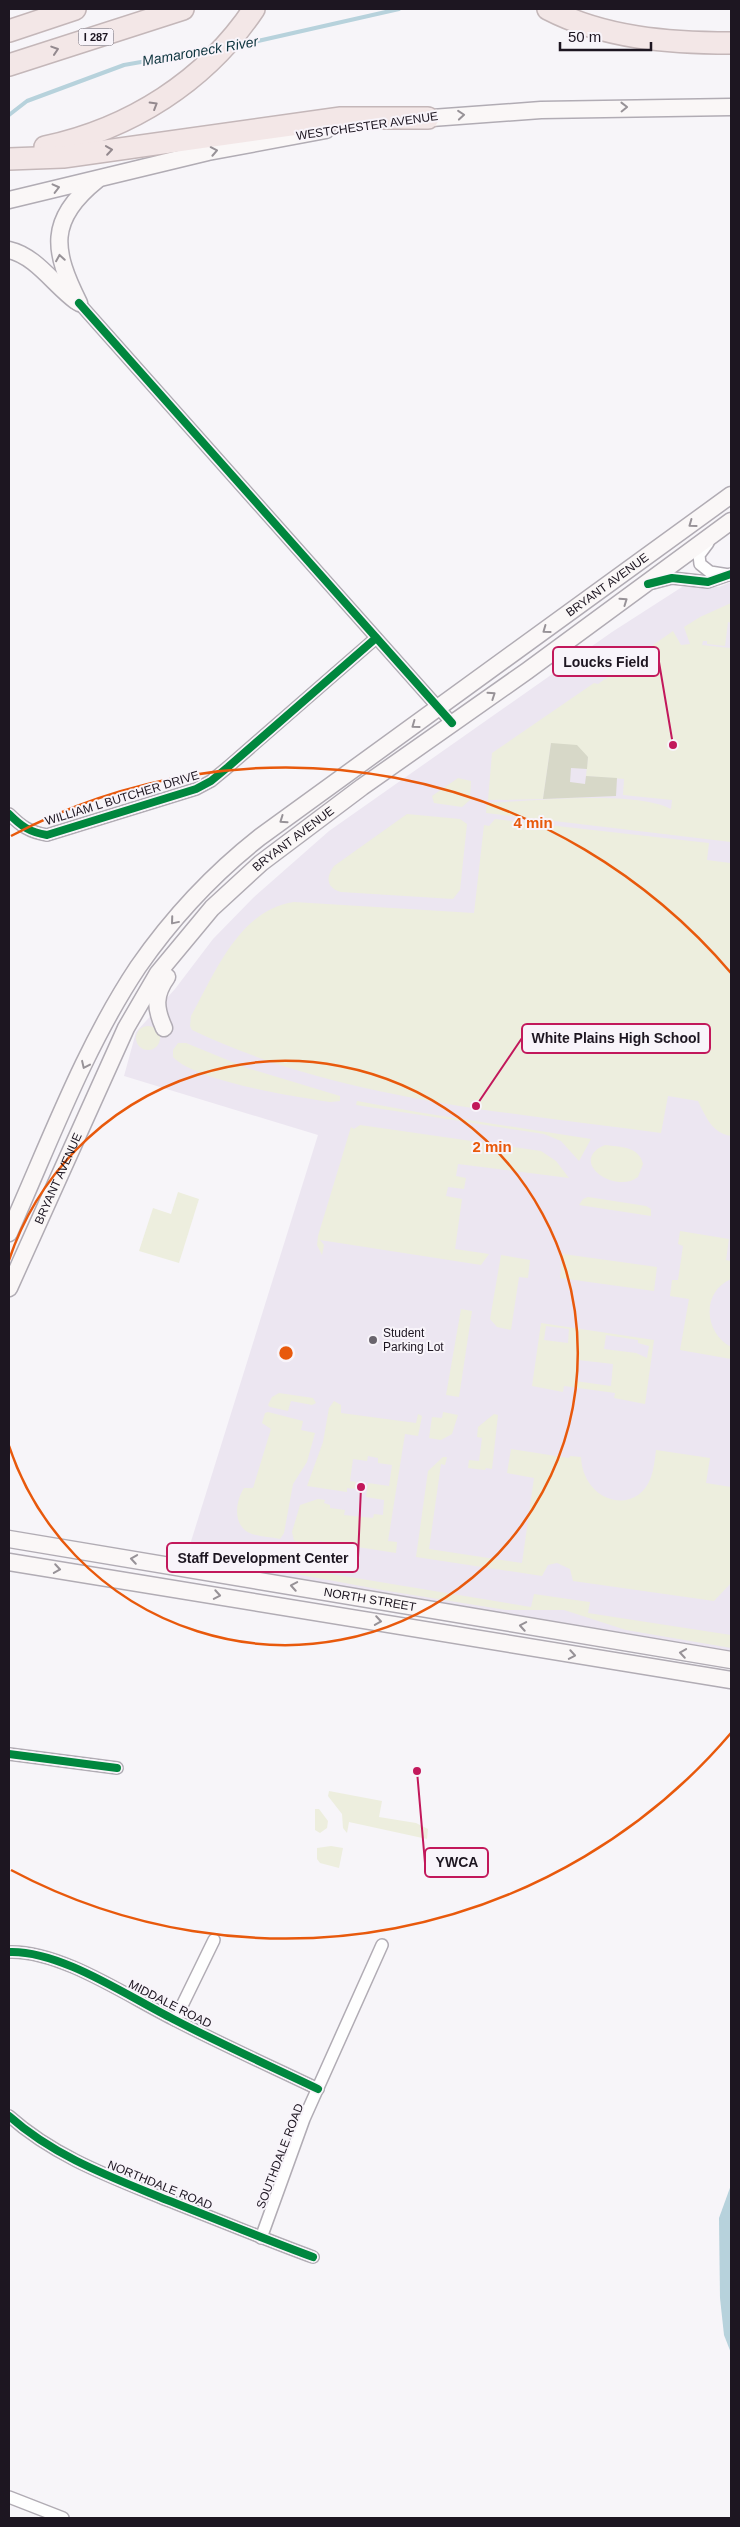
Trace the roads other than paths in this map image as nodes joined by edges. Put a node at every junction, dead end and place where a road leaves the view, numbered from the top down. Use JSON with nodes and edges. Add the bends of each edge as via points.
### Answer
{"nodes":[{"id":1,"x":75,"y":9,"type":"edge"},
{"id":2,"x":183,"y":9,"type":"edge"},
{"id":3,"x":254,"y":9,"type":"edge"},
{"id":4,"x":549,"y":10,"type":"edge"},
{"id":5,"x":9,"y":31,"type":"edge"},
{"id":6,"x":731,"y":43,"type":"edge"},
{"id":7,"x":9,"y":65,"type":"edge"},
{"id":8,"x":731,"y":107,"type":"edge"},
{"id":9,"x":428,"y":118,"type":"junction"},
{"id":10,"x":9,"y":153,"type":"edge"},
{"id":11,"x":9,"y":160,"type":"edge"},
{"id":12,"x":100,"y":178,"type":"junction"},
{"id":13,"x":9,"y":200,"type":"edge"},
{"id":14,"x":9,"y":250,"type":"edge"},
{"id":15,"x":78,"y":303,"type":"junction"},
{"id":16,"x":731,"y":495,"type":"edge"},
{"id":17,"x":731,"y":521,"type":"edge"},
{"id":18,"x":716,"y":534,"type":"junction"},
{"id":19,"x":730,"y":574,"type":"edge"},
{"id":20,"x":648,"y":584,"type":"junction"},
{"id":21,"x":376,"y":638,"type":"junction"},
{"id":22,"x":439,"y":708,"type":"junction"},
{"id":23,"x":452,"y":723,"type":"junction"},
{"id":24,"x":9,"y":814,"type":"edge"},
{"id":25,"x":274,"y":854,"type":"junction"},
{"id":26,"x":164,"y":1028,"type":"dead end"},
{"id":27,"x":11,"y":1222,"type":"edge"},
{"id":28,"x":34,"y":1231,"type":"junction"},
{"id":29,"x":9,"y":1288,"type":"edge"},
{"id":30,"x":9,"y":1539,"type":"edge"},
{"id":31,"x":9,"y":1562,"type":"edge"},
{"id":32,"x":731,"y":1660,"type":"edge"},
{"id":33,"x":731,"y":1680,"type":"edge"},
{"id":34,"x":9,"y":1754,"type":"edge"},
{"id":35,"x":117,"y":1768,"type":"dead end"},
{"id":36,"x":214,"y":1940,"type":"dead end"},
{"id":37,"x":382,"y":1945,"type":"dead end"},
{"id":38,"x":9,"y":1952,"type":"edge"},
{"id":39,"x":175,"y":2020,"type":"junction"},
{"id":40,"x":318,"y":2089,"type":"junction"},
{"id":41,"x":9,"y":2116,"type":"edge"},
{"id":42,"x":261,"y":2238,"type":"junction"},
{"id":43,"x":313,"y":2257,"type":"dead end"},
{"id":44,"x":9,"y":2497,"type":"edge"},
{"id":45,"x":63,"y":2518,"type":"edge"}],
"edges":[{"from":1,"to":5,"type":"highway"},
{"from":7,"to":2,"type":"highway","number":"I 287","one_way":true},
{"from":10,"to":3,"type":"highway","one_way":true,"via":[[58,144],[102,131],[143,111],[177,90],[222,49]]},
{"from":4,"to":6,"type":"highway","via":[[627,35],[672,41]]},
{"from":9,"to":8,"type":"main road","name":"WESTCHESTER AVENUE","one_way":true,"via":[[556,109]]},
{"from":11,"to":9,"type":"highway","one_way":true,"via":[[63,156],[340,118]]},
{"from":12,"to":9,"type":"main road","name":"WESTCHESTER AVENUE","one_way":true,"via":[[281,138]]},
{"from":13,"to":12,"type":"main road","name":"WESTCHESTER AVENUE","one_way":true},
{"from":15,"to":12,"type":"main road","one_way":true,"via":[[60,261],[60,232],[72,206]]},
{"from":14,"to":15,"type":"main road","via":[[32,261]]},
{"from":15,"to":21,"type":"street"},
{"from":16,"to":22,"type":"main road","name":"BRYANT AVENUE","one_way":true},
{"from":17,"to":18,"type":"main road","name":"BRYANT AVENUE"},
{"from":18,"to":19,"type":"street","via":[[699,554],[698,560],[710,572]]},
{"from":18,"to":20,"type":"main road","name":"BRYANT AVENUE"},
{"from":19,"to":20,"type":"street","via":[[708,582],[672,578]]},
{"from":23,"to":20,"type":"main road","name":"BRYANT AVENUE","one_way":true},
{"from":21,"to":22,"type":"street"},
{"from":21,"to":24,"type":"street","name":"WILLIAM L BUTCHER DRIVE","via":[[211,782],[47,835],[23,828]]},
{"from":22,"to":23,"type":"street"},
{"from":22,"to":27,"type":"main road","name":"BRYANT AVENUE","one_way":true,"via":[[226,864],[165,931],[106,1020]]},
{"from":23,"to":25,"type":"main road","name":"BRYANT AVENUE"},
{"from":25,"to":26,"type":"main road","via":[[253,882],[199,936],[161,986],[156,1003]]},
{"from":25,"to":28,"type":"main road","name":"BRYANT AVENUE","via":[[212,908],[182,941],[150,986],[126,1028]]},
{"from":27,"to":28,"type":"street"},
{"from":28,"to":29,"type":"main road","name":"BRYANT AVENUE"},
{"from":32,"to":30,"type":"main road","name":"NORTH STREET","one_way":true},
{"from":31,"to":33,"type":"main road","name":"NORTH STREET","one_way":true},
{"from":34,"to":35,"type":"street"},
{"from":36,"to":39,"type":"street"},
{"from":37,"to":40,"type":"street","name":"SOUTHDALE ROAD"},
{"from":38,"to":39,"type":"street","name":"MIDDALE ROAD","via":[[30,1953],[73,1968]]},
{"from":39,"to":40,"type":"street","name":"MIDDALE ROAD"},
{"from":40,"to":42,"type":"street","name":"SOUTHDALE ROAD"},
{"from":41,"to":42,"type":"street","name":"NORTHDALE ROAD","via":[[61,2155]]},
{"from":42,"to":43,"type":"street","name":"NORTHDALE ROAD"},
{"from":44,"to":45,"type":"street"}]}
